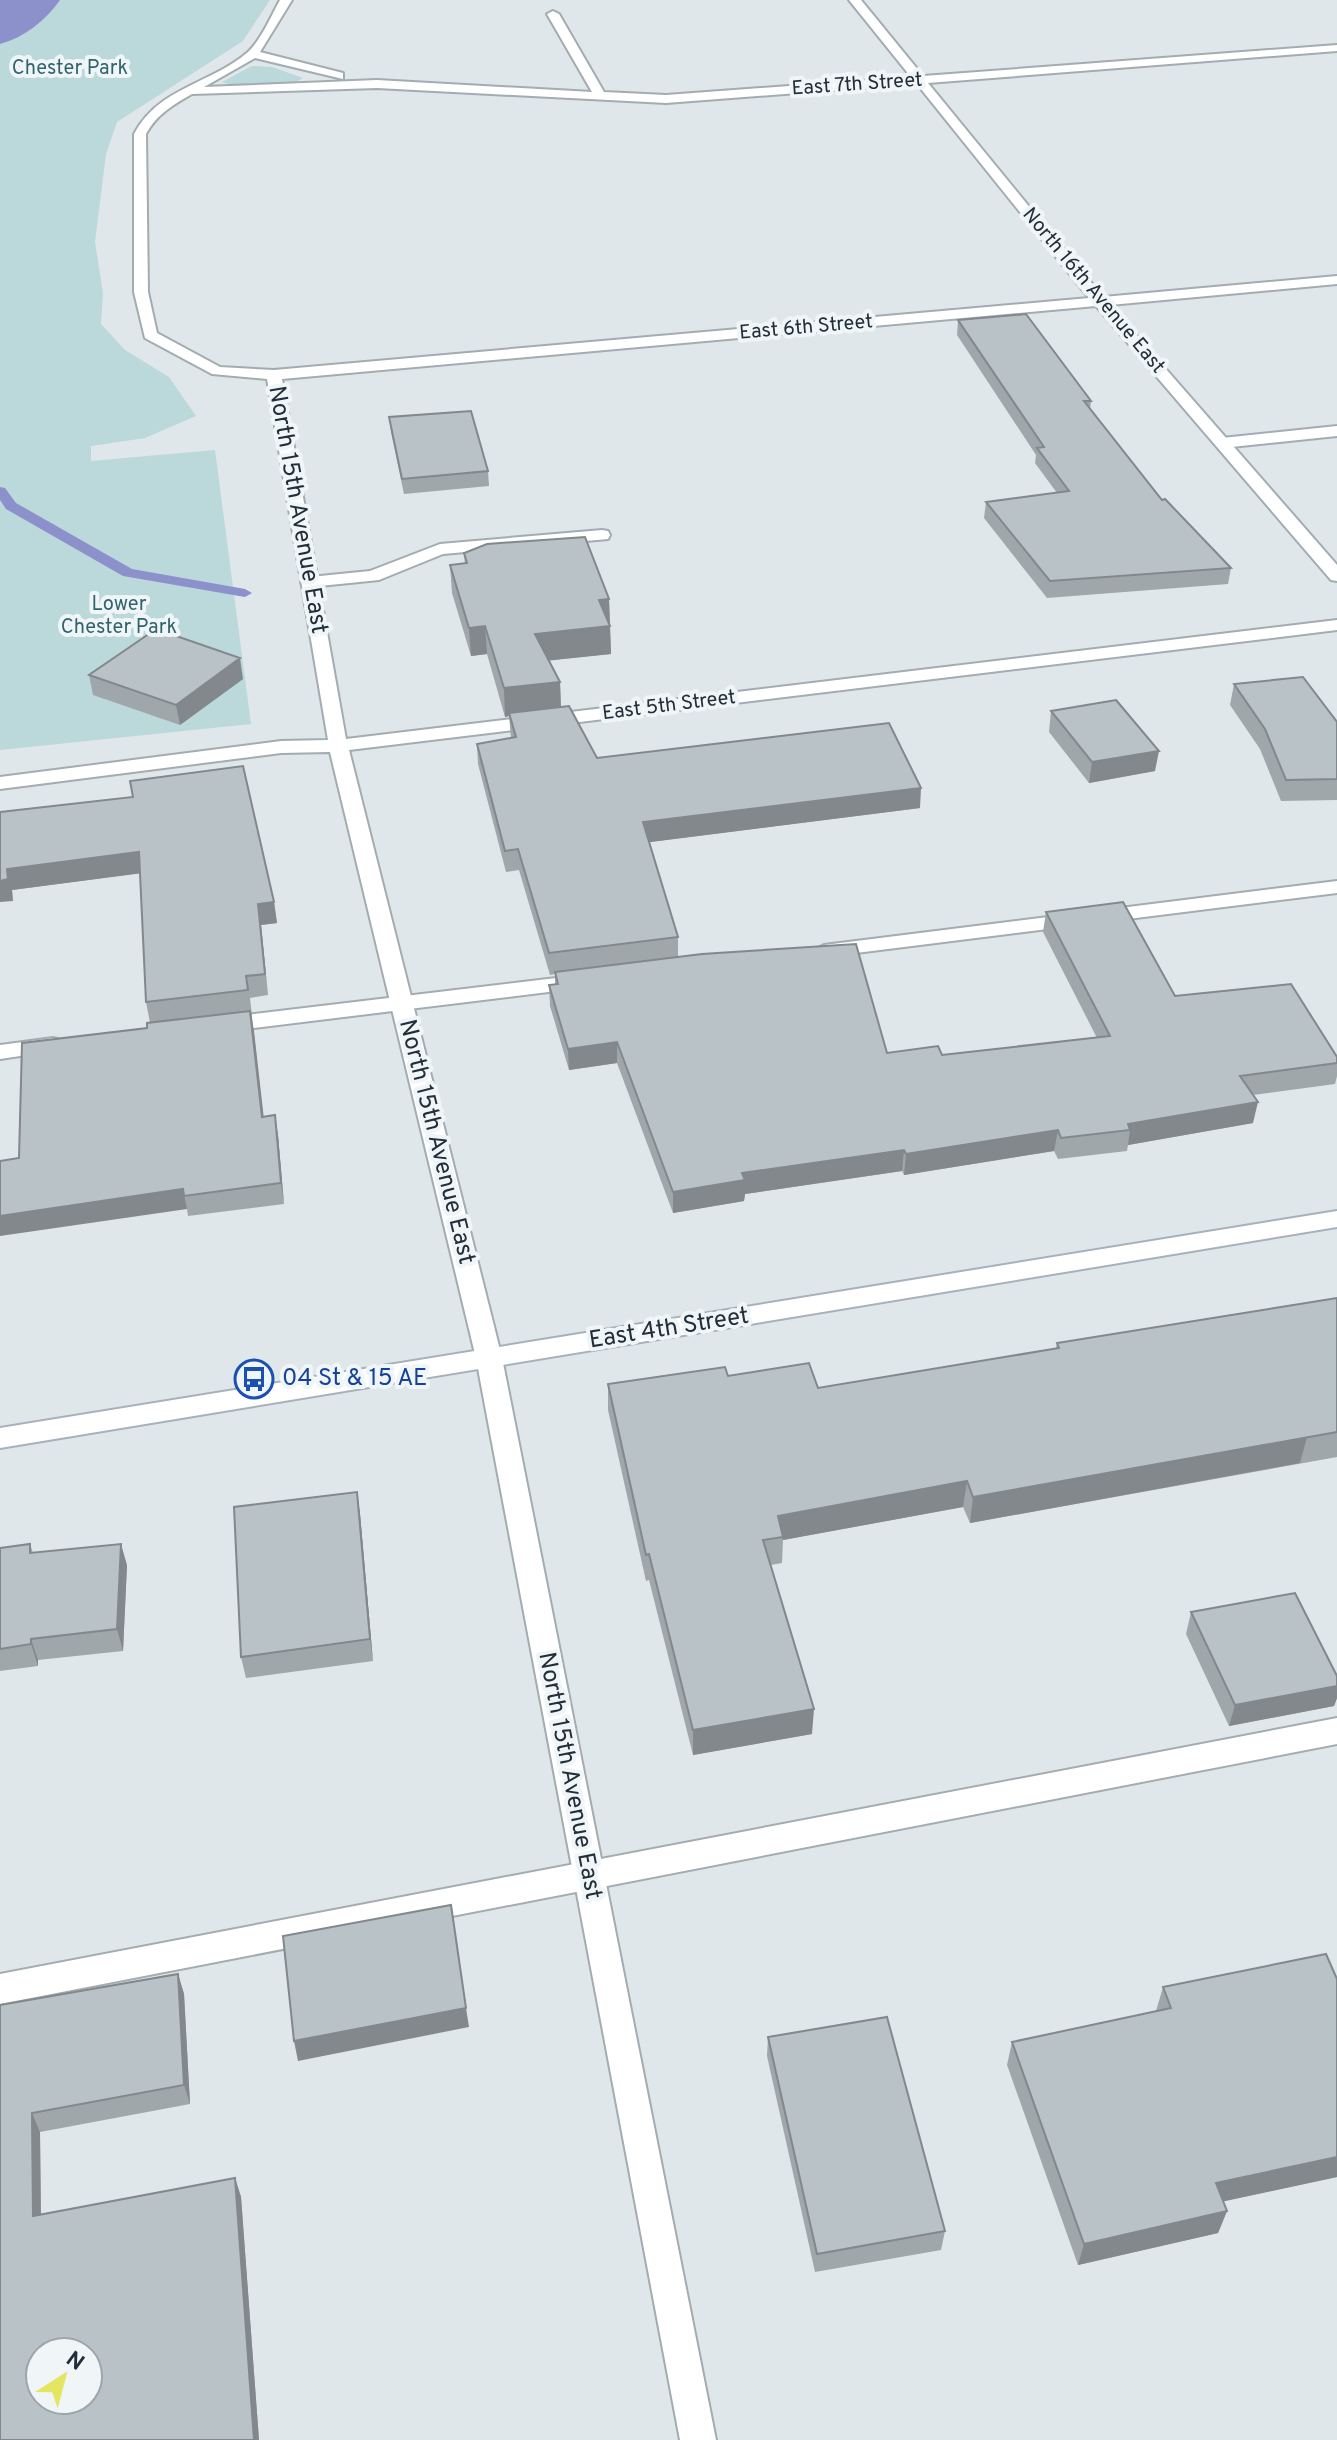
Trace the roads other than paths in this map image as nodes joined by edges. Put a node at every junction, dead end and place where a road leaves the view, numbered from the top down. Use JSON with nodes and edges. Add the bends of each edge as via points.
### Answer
{"nodes":[{"id":1,"x":286,"y":0,"type":"edge"},
{"id":2,"x":855,"y":0,"type":"edge"},
{"id":3,"x":553,"y":14,"type":"dead end"},
{"id":4,"x":1337,"y":48,"type":"edge"},
{"id":5,"x":253,"y":54,"type":"junction"},
{"id":6,"x":919,"y":81,"type":"junction"},
{"id":7,"x":377,"y":84,"type":"junction"},
{"id":8,"x":187,"y":91,"type":"junction"},
{"id":9,"x":600,"y":95,"type":"junction"},
{"id":10,"x":1337,"y":280,"type":"edge"},
{"id":11,"x":1100,"y":302,"type":"junction"},
{"id":12,"x":274,"y":375,"type":"junction"},
{"id":13,"x":1337,"y":431,"type":"edge"},
{"id":14,"x":1222,"y":443,"type":"junction"},
{"id":15,"x":602,"y":535,"type":"dead end"},
{"id":16,"x":1337,"y":576,"type":"edge"},
{"id":17,"x":310,"y":582,"type":"junction"},
{"id":18,"x":1337,"y":625,"type":"edge"},
{"id":19,"x":338,"y":746,"type":"junction"},
{"id":20,"x":0,"y":783,"type":"edge"},
{"id":21,"x":1337,"y":887,"type":"edge"},
{"id":22,"x":806,"y":954,"type":"edge"},
{"id":23,"x":603,"y":979,"type":"edge"},
{"id":24,"x":402,"y":1004,"type":"junction"},
{"id":25,"x":203,"y":1028,"type":"edge"},
{"id":26,"x":78,"y":1042,"type":"edge"},
{"id":27,"x":0,"y":1052,"type":"edge"},
{"id":28,"x":1337,"y":1219,"type":"edge"},
{"id":29,"x":489,"y":1358,"type":"junction"},
{"id":30,"x":0,"y":1438,"type":"edge"},
{"id":31,"x":1337,"y":1731,"type":"edge"},
{"id":32,"x":588,"y":1875,"type":"junction"},
{"id":33,"x":0,"y":1989,"type":"edge"},
{"id":34,"x":698,"y":2440,"type":"edge"}],
"edges":[{"from":1,"to":5,"type":"street","name":"North 15th Avenue East"},
{"from":2,"to":6,"type":"street","name":"North 16th Avenue East"},
{"from":3,"to":9,"type":"street"},
{"from":4,"to":6,"type":"street","name":"East 7th Street"},
{"from":5,"to":7,"type":"street","name":"East 7th Street"},
{"from":5,"to":8,"type":"street","name":"North 15th Avenue East"},
{"from":6,"to":9,"type":"street","name":"East 7th Street","via":[[666,99]]},
{"from":6,"to":11,"type":"street","name":"North 16th Avenue East"},
{"from":7,"to":8,"type":"street","name":"East 7th Street"},
{"from":7,"to":9,"type":"street","name":"East 7th Street"},
{"from":8,"to":12,"type":"street","name":"North 15th Avenue East","via":[[148,119],[140,134],[141,292],[150,335],[217,371]]},
{"from":10,"to":11,"type":"street","name":"East 6th Street"},
{"from":11,"to":12,"type":"street","name":"East 6th Street"},
{"from":11,"to":14,"type":"street","name":"North 16th Avenue East"},
{"from":12,"to":17,"type":"street","name":"North 15th Avenue East"},
{"from":13,"to":14,"type":"street"},
{"from":14,"to":16,"type":"street","name":"North 16th Avenue East"},
{"from":15,"to":17,"type":"street","via":[[440,549],[373,576]]},
{"from":17,"to":19,"type":"street","name":"North 15th Avenue East"},
{"from":18,"to":19,"type":"street","name":"East 5th Street"},
{"from":19,"to":20,"type":"street","name":"East 5th Street","via":[[281,747]]},
{"from":19,"to":24,"type":"street","name":"North 15th Avenue East"},
{"from":21,"to":22,"type":"street"},
{"from":23,"to":24,"type":"street"},
{"from":24,"to":25,"type":"street"},
{"from":24,"to":29,"type":"street","name":"North 15th Avenue East"},
{"from":26,"to":27,"type":"street"},
{"from":28,"to":29,"type":"street","name":"East 4th Street"},
{"from":29,"to":30,"type":"street","name":"East 4th Street"},
{"from":29,"to":32,"type":"street","name":"North 15th Avenue East"},
{"from":31,"to":32,"type":"street"},
{"from":32,"to":33,"type":"street"},
{"from":32,"to":34,"type":"street","name":"North 15th Avenue East"}]}
